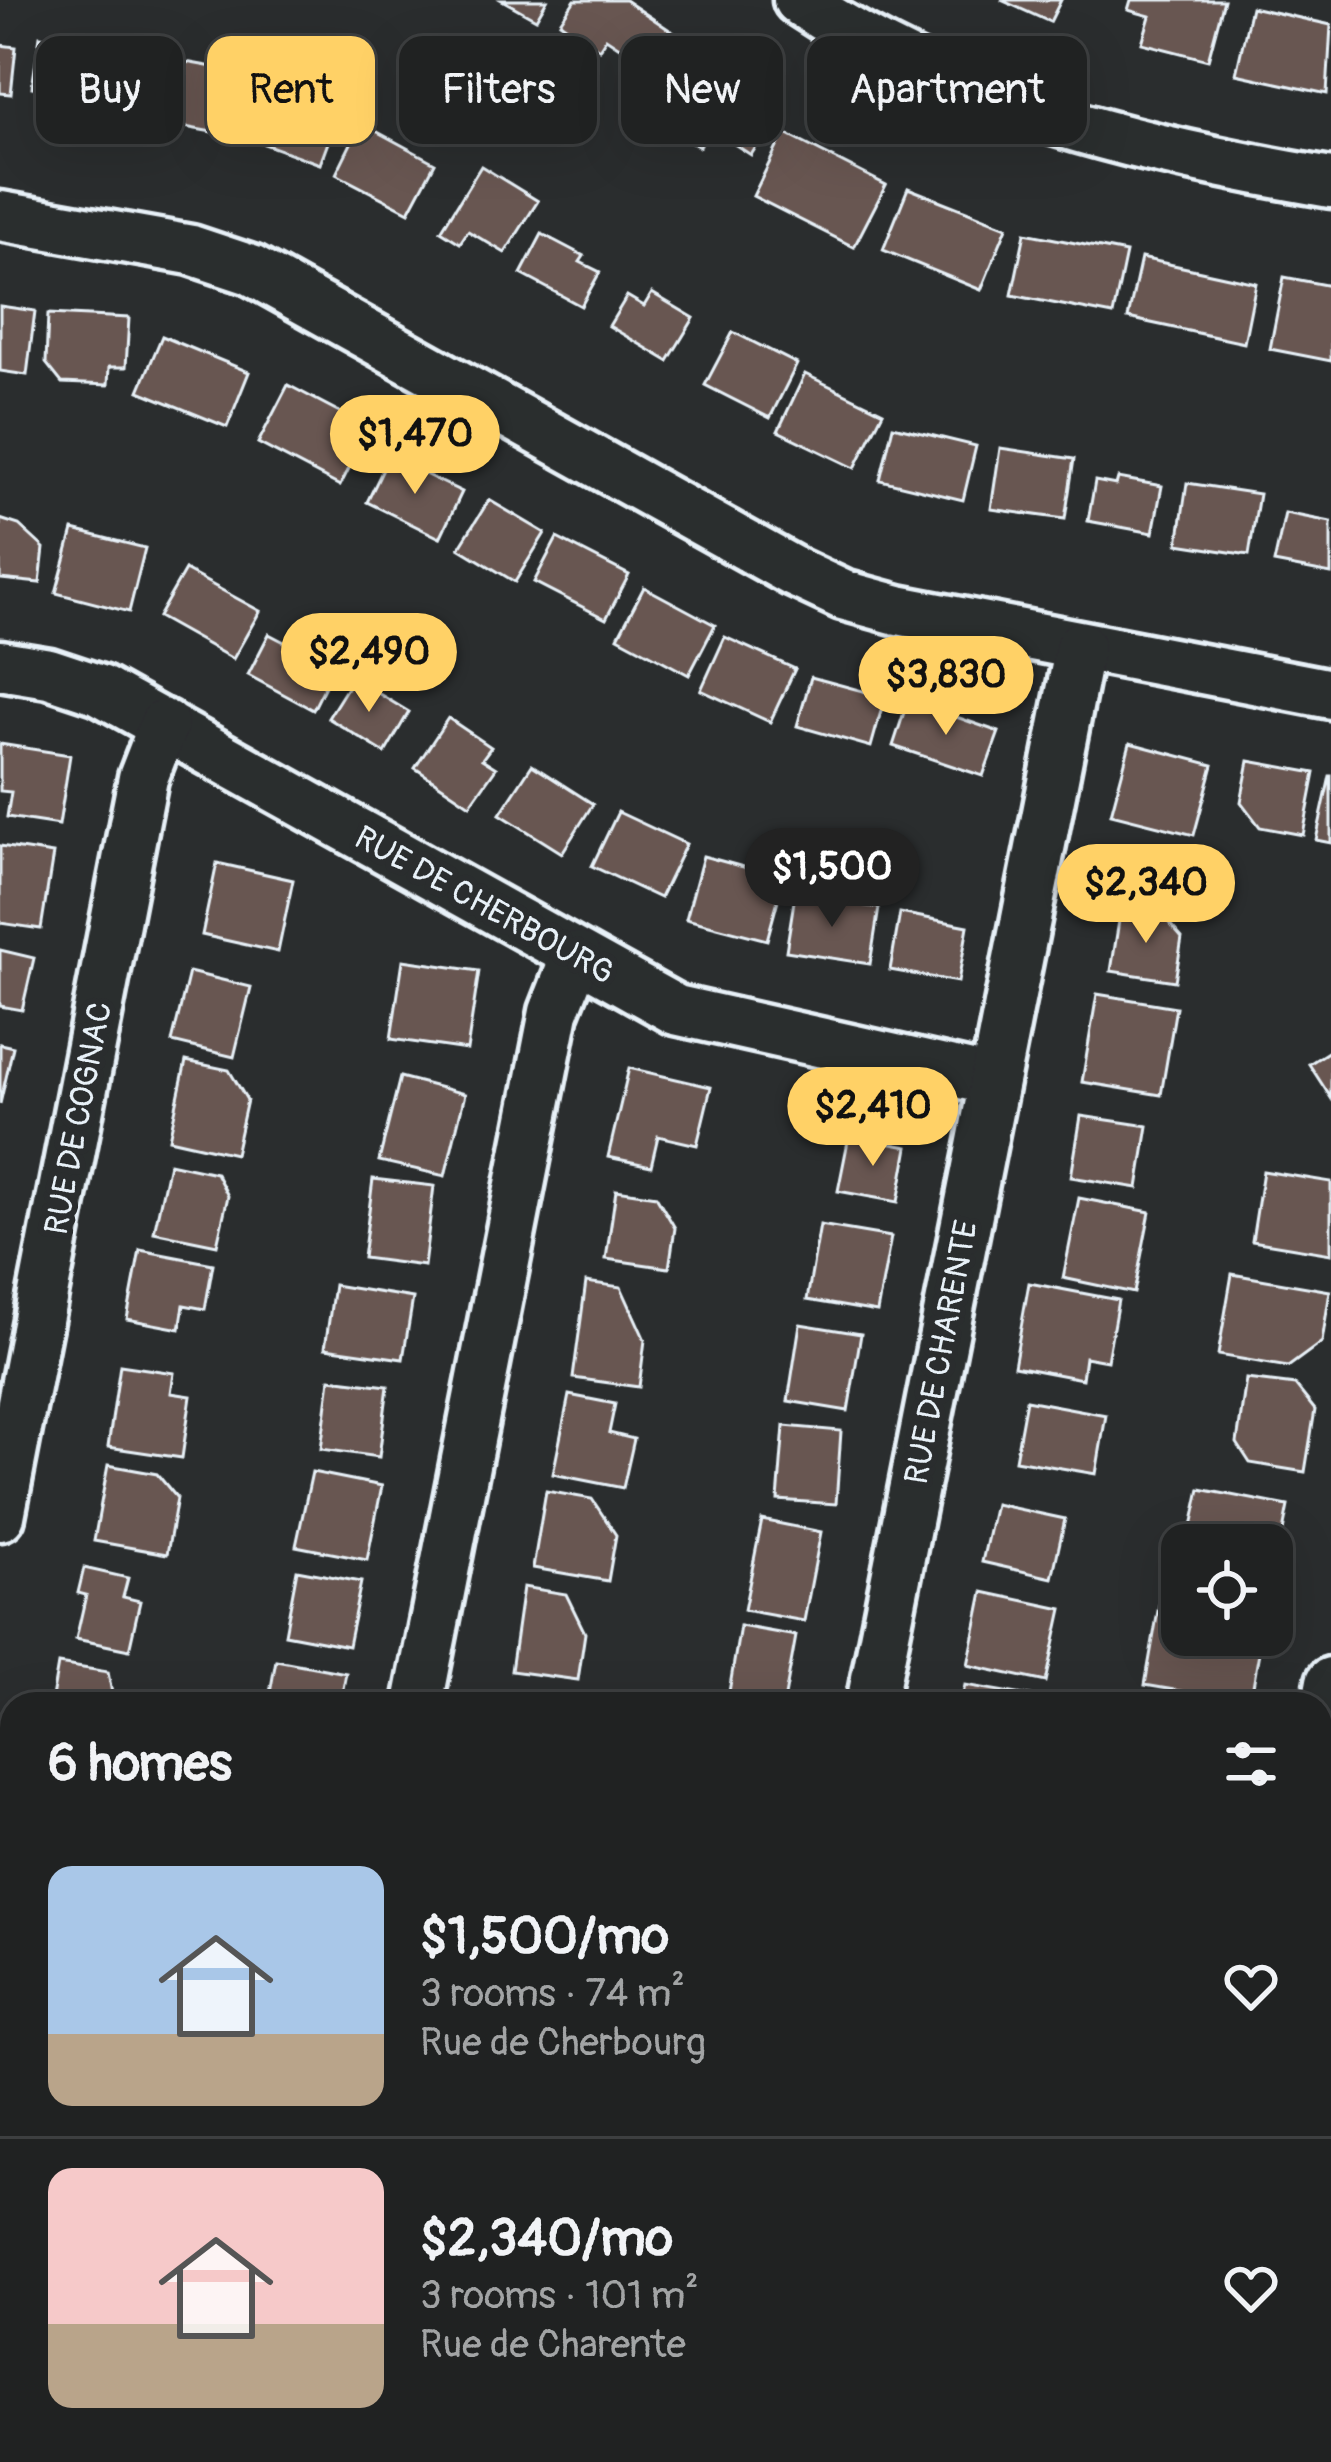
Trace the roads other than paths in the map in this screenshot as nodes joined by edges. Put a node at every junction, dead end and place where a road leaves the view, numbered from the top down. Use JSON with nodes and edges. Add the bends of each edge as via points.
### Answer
{"nodes":[{"id":1,"x":797,"y":0,"type":"edge"},
{"id":2,"x":1331,"y":184,"type":"edge"},
{"id":3,"x":0,"y":216,"type":"edge"},
{"id":4,"x":1080,"y":646,"type":"junction"},
{"id":5,"x":0,"y":664,"type":"edge"},
{"id":6,"x":1331,"y":694,"type":"edge"},
{"id":7,"x":164,"y":724,"type":"junction"},
{"id":8,"x":576,"y":956,"type":"junction"},
{"id":9,"x":993,"y":1081,"type":"junction"},
{"id":10,"x":0,"y":1516,"type":"edge"},
{"id":11,"x":420,"y":1692,"type":"edge"},
{"id":12,"x":874,"y":1692,"type":"edge"}],
"edges":[{"from":1,"to":2,"type":"street","via":[[909,66],[1035,118]]},
{"from":3,"to":4,"type":"street","via":[[191,250],[250,269],[818,584],[898,610]]},
{"from":4,"to":6,"type":"street"},
{"from":4,"to":9,"type":"street","name":"RUE DE CHARENTE"},
{"from":5,"to":7,"type":"street","name":"RUE DE CHERBOURG","via":[[73,679]]},
{"from":7,"to":8,"type":"street","name":"RUE DE CHERBOURG"},
{"from":7,"to":10,"type":"street","name":"RUE DE COGNAC","via":[[142,778]]},
{"from":8,"to":9,"type":"street","name":"RUE DE CHERBOURG","via":[[697,1018]]},
{"from":8,"to":11,"type":"street","via":[[554,1012]]},
{"from":9,"to":12,"type":"street","name":"RUE DE CHARENTE"}]}
